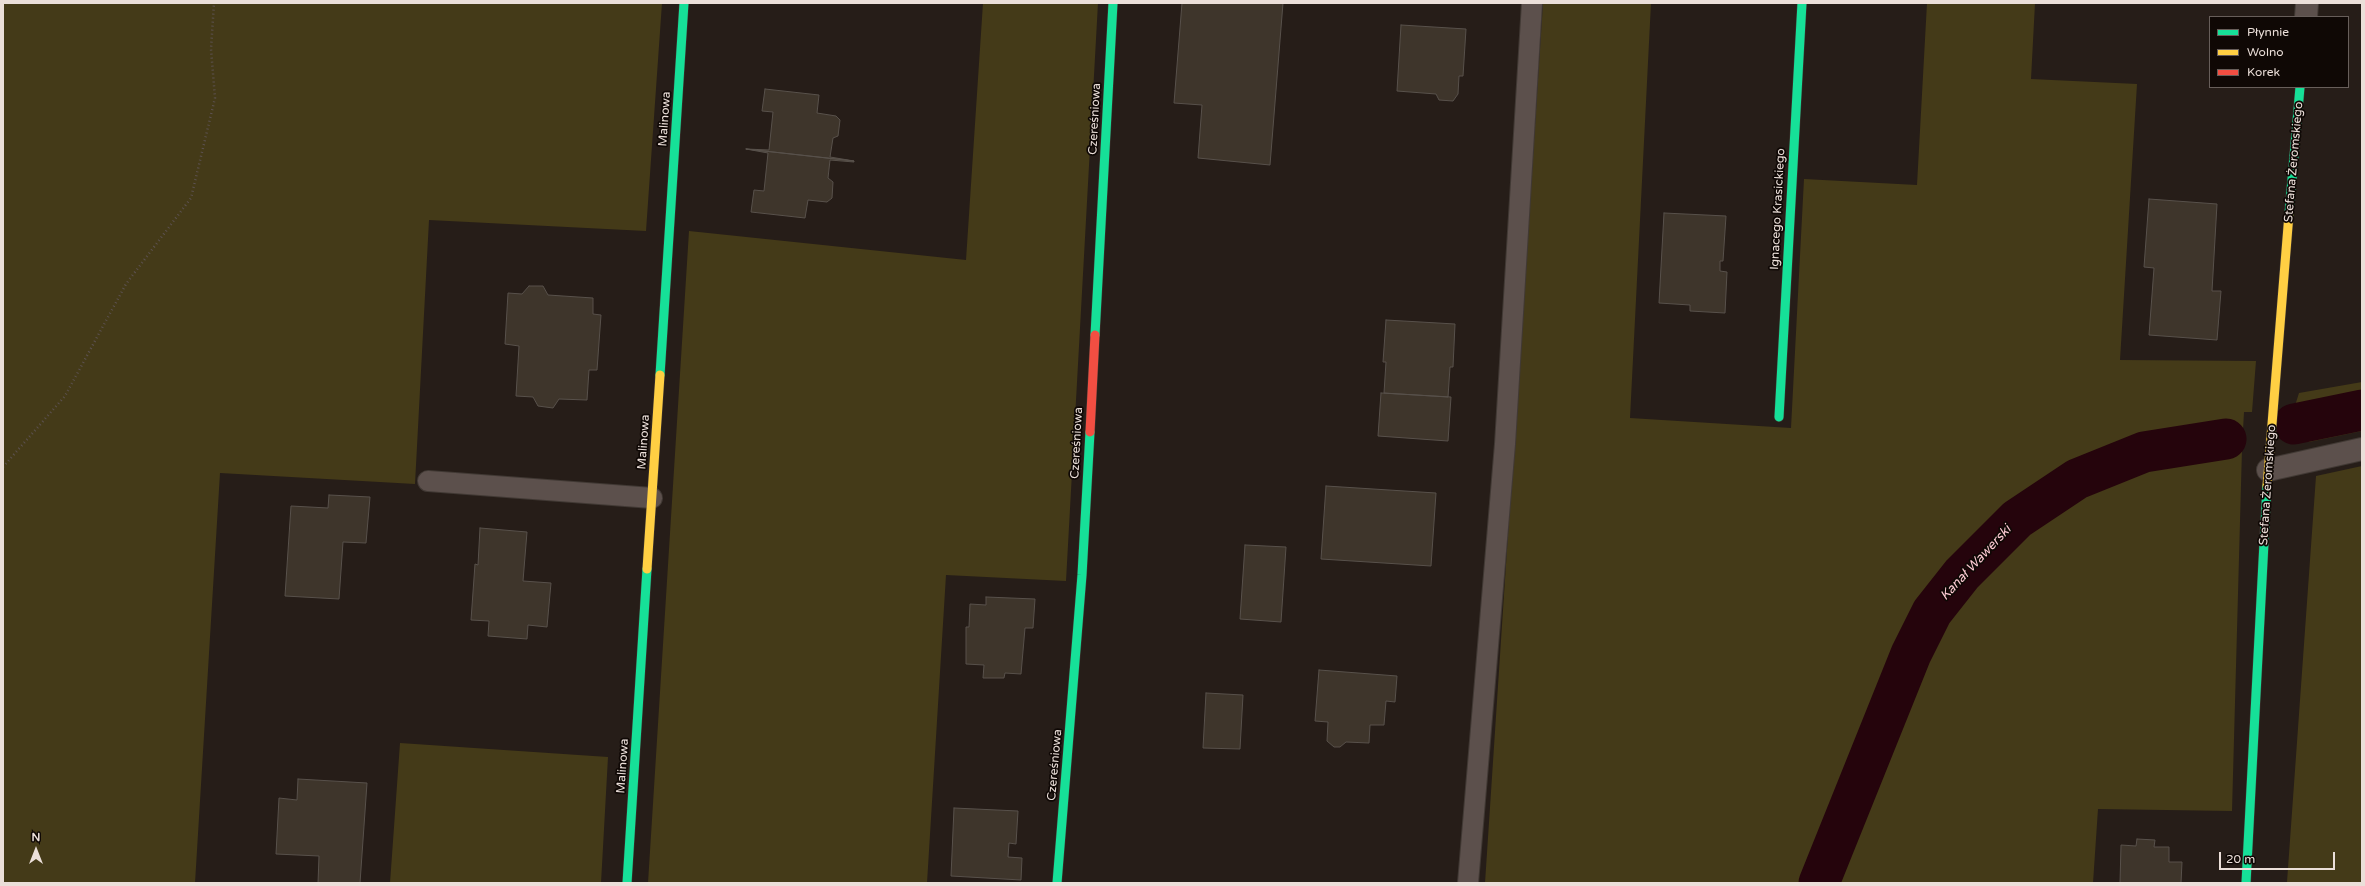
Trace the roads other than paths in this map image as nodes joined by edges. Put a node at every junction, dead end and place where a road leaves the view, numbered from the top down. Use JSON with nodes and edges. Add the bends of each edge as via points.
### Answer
{"nodes":[{"id":1,"x":684,"y":3,"type":"edge"},
{"id":2,"x":1113,"y":3,"type":"edge"},
{"id":3,"x":1532,"y":3,"type":"edge"},
{"id":4,"x":1802,"y":3,"type":"edge"},
{"id":5,"x":2307,"y":3,"type":"edge"},
{"id":6,"x":2306,"y":16,"type":"edge"},
{"id":7,"x":2300,"y":88,"type":"edge"},
{"id":8,"x":1778,"y":417,"type":"dead end"},
{"id":9,"x":2362,"y":449,"type":"edge"},
{"id":10,"x":2268,"y":470,"type":"junction"},
{"id":11,"x":428,"y":481,"type":"dead end"},
{"id":12,"x":652,"y":498,"type":"junction"},
{"id":13,"x":627,"y":883,"type":"edge"},
{"id":14,"x":1057,"y":883,"type":"edge"},
{"id":15,"x":1468,"y":883,"type":"edge"},
{"id":16,"x":2246,"y":883,"type":"edge"}],
"edges":[{"from":1,"to":12,"type":"street","name":"Malinowa"},
{"from":2,"to":14,"type":"street","name":"Czereśniowa","via":[[1082,575]]},
{"from":3,"to":15,"type":"lane","via":[[1505,444]]},
{"from":4,"to":8,"type":"street","name":"Ignacego Krasickiego"},
{"from":5,"to":6,"type":"street"},
{"from":7,"to":10,"type":"street","name":"Stefana Żeromskiego"},
{"from":9,"to":10,"type":"street"},
{"from":10,"to":16,"type":"street","name":"Stefana Żeromskiego"},
{"from":11,"to":12,"type":"lane"},
{"from":12,"to":13,"type":"street","name":"Malinowa"}]}
